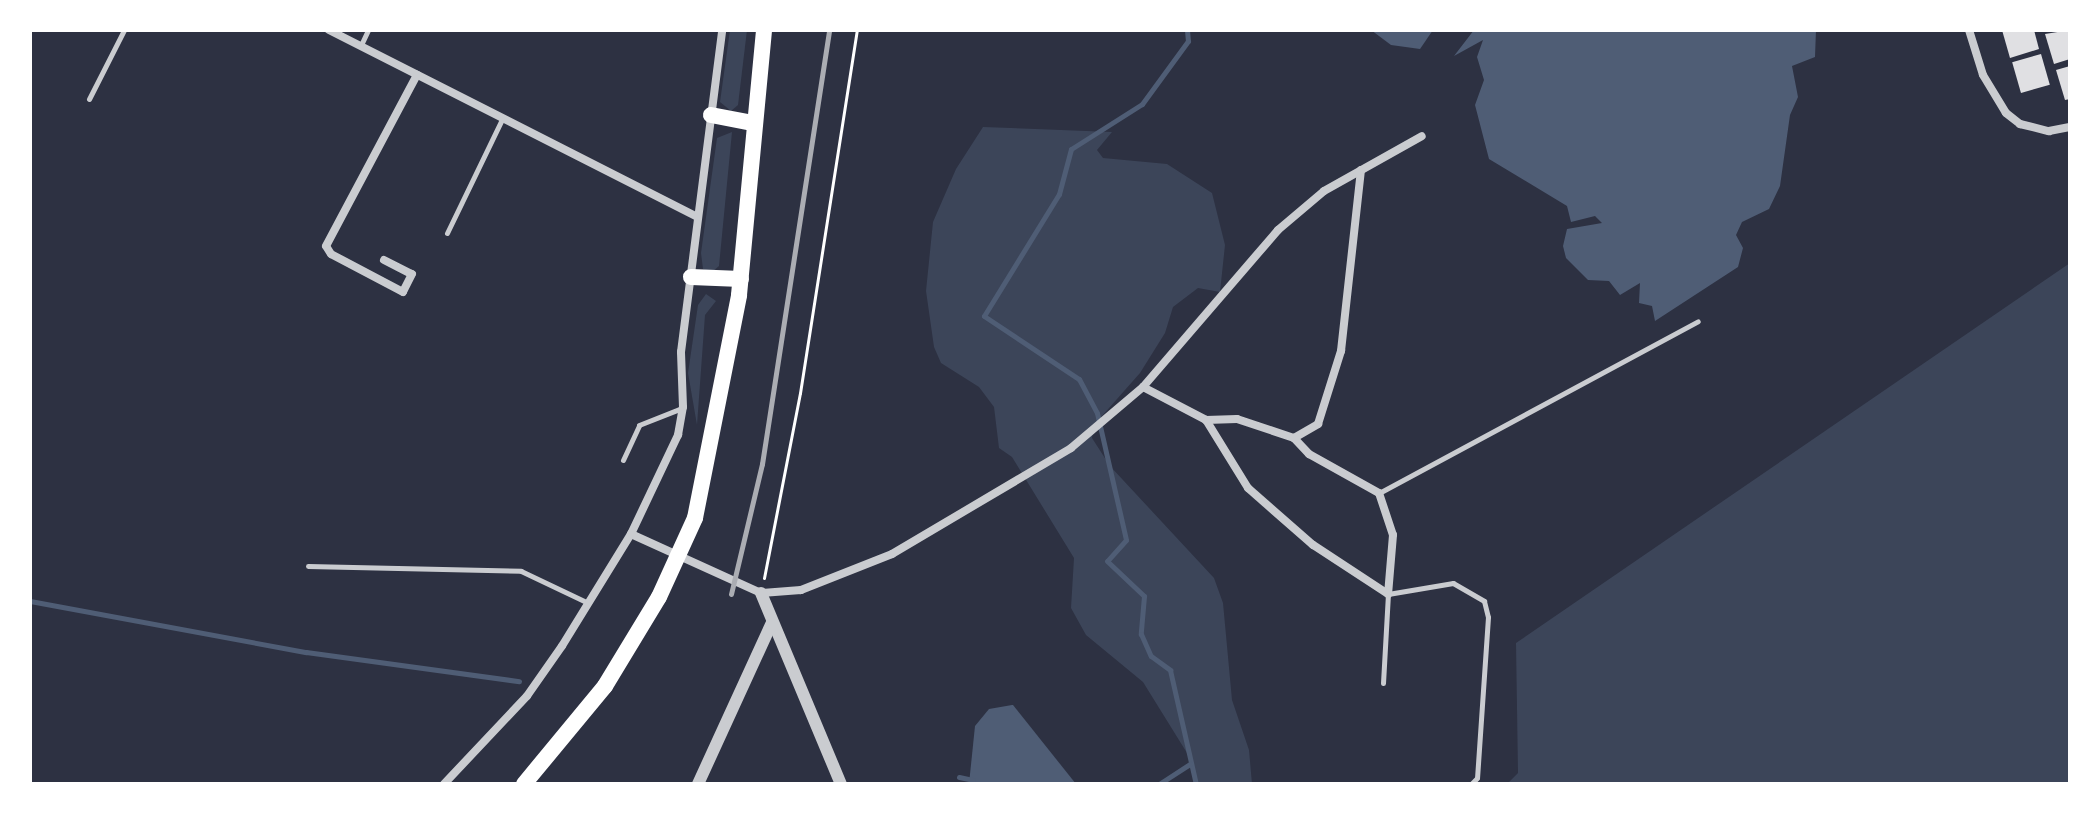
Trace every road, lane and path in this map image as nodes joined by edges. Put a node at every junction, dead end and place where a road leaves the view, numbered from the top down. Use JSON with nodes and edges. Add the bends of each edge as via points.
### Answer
{"nodes":[{"id":1,"x":124,"y":30,"type":"edge"},
{"id":2,"x":329,"y":30,"type":"edge"},
{"id":3,"x":368,"y":30,"type":"edge"},
{"id":4,"x":722,"y":30,"type":"edge"},
{"id":5,"x":764,"y":30,"type":"edge"},
{"id":6,"x":857,"y":30,"type":"edge"},
{"id":7,"x":1969,"y":30,"type":"edge"},
{"id":8,"x":361,"y":46,"type":"junction"},
{"id":9,"x":417,"y":75,"type":"junction"},
{"id":10,"x":89,"y":99,"type":"dead end"},
{"id":11,"x":711,"y":115,"type":"junction"},
{"id":12,"x":503,"y":118,"type":"junction"},
{"id":13,"x":753,"y":123,"type":"junction"},
{"id":14,"x":2070,"y":127,"type":"edge"},
{"id":15,"x":1422,"y":136,"type":"dead end"},
{"id":16,"x":1361,"y":170,"type":"junction"},
{"id":17,"x":696,"y":216,"type":"junction"},
{"id":18,"x":447,"y":233,"type":"dead end"},
{"id":19,"x":384,"y":260,"type":"dead end"},
{"id":20,"x":691,"y":277,"type":"junction"},
{"id":21,"x":741,"y":279,"type":"junction"},
{"id":22,"x":1698,"y":321,"type":"dead end"},
{"id":23,"x":1143,"y":387,"type":"junction"},
{"id":24,"x":683,"y":407,"type":"junction"},
{"id":25,"x":1206,"y":420,"type":"junction"},
{"id":26,"x":1294,"y":438,"type":"junction"},
{"id":27,"x":623,"y":460,"type":"dead end"},
{"id":28,"x":1379,"y":493,"type":"junction"},
{"id":29,"x":631,"y":534,"type":"junction"},
{"id":30,"x":308,"y":566,"type":"dead end"},
{"id":31,"x":757,"y":592,"type":"junction"},
{"id":32,"x":1388,"y":594,"type":"junction"},
{"id":33,"x":589,"y":603,"type":"junction"},
{"id":34,"x":772,"y":622,"type":"junction"},
{"id":35,"x":1383,"y":683,"type":"dead end"},
{"id":36,"x":444,"y":784,"type":"edge"},
{"id":37,"x":524,"y":784,"type":"edge"},
{"id":38,"x":698,"y":784,"type":"edge"},
{"id":39,"x":841,"y":784,"type":"edge"},
{"id":40,"x":1471,"y":784,"type":"edge"}],
"edges":[{"from":1,"to":10,"type":"lane"},
{"from":2,"to":8,"type":"street"},
{"from":3,"to":8,"type":"lane"},
{"from":4,"to":11,"type":"street"},
{"from":5,"to":13,"type":"main road"},
{"from":6,"to":31,"type":"path","via":[[800,393]]},
{"from":7,"to":14,"type":"street","via":[[1983,75],[2006,113],[2020,124],[2049,131]]},
{"from":8,"to":9,"type":"street"},
{"from":9,"to":12,"type":"street"},
{"from":9,"to":19,"type":"street","via":[[326,246],[331,254],[403,292],[412,274]]},
{"from":11,"to":13,"type":"main road"},
{"from":11,"to":17,"type":"street"},
{"from":12,"to":17,"type":"street"},
{"from":12,"to":18,"type":"lane"},
{"from":13,"to":21,"type":"main road"},
{"from":15,"to":16,"type":"street"},
{"from":16,"to":23,"type":"street","via":[[1324,191],[1278,230]]},
{"from":16,"to":26,"type":"street","via":[[1341,351],[1318,424]]},
{"from":17,"to":20,"type":"street"},
{"from":20,"to":21,"type":"main road"},
{"from":20,"to":24,"type":"street","via":[[681,352]]},
{"from":21,"to":37,"type":"main road","via":[[695,518],[659,597],[605,686]]},
{"from":22,"to":28,"type":"lane"},
{"from":23,"to":25,"type":"street"},
{"from":23,"to":31,"type":"street","via":[[1071,448],[892,554],[801,590]]},
{"from":24,"to":27,"type":"lane","via":[[639,425]]},
{"from":24,"to":29,"type":"street","via":[[670,454]]},
{"from":25,"to":26,"type":"street","via":[[1237,419]]},
{"from":25,"to":32,"type":"street","via":[[1248,488],[1313,545]]},
{"from":26,"to":28,"type":"street","via":[[1309,454]]},
{"from":28,"to":32,"type":"street","via":[[1393,535]]},
{"from":29,"to":31,"type":"street"},
{"from":29,"to":33,"type":"street"},
{"from":30,"to":33,"type":"lane","via":[[521,571]]},
{"from":31,"to":34,"type":"street"},
{"from":32,"to":35,"type":"lane"},
{"from":32,"to":40,"type":"lane","via":[[1453,583],[1484,601],[1487,631],[1477,778]]},
{"from":33,"to":36,"type":"street","via":[[527,696]]},
{"from":34,"to":38,"type":"street"},
{"from":34,"to":39,"type":"street"}]}
